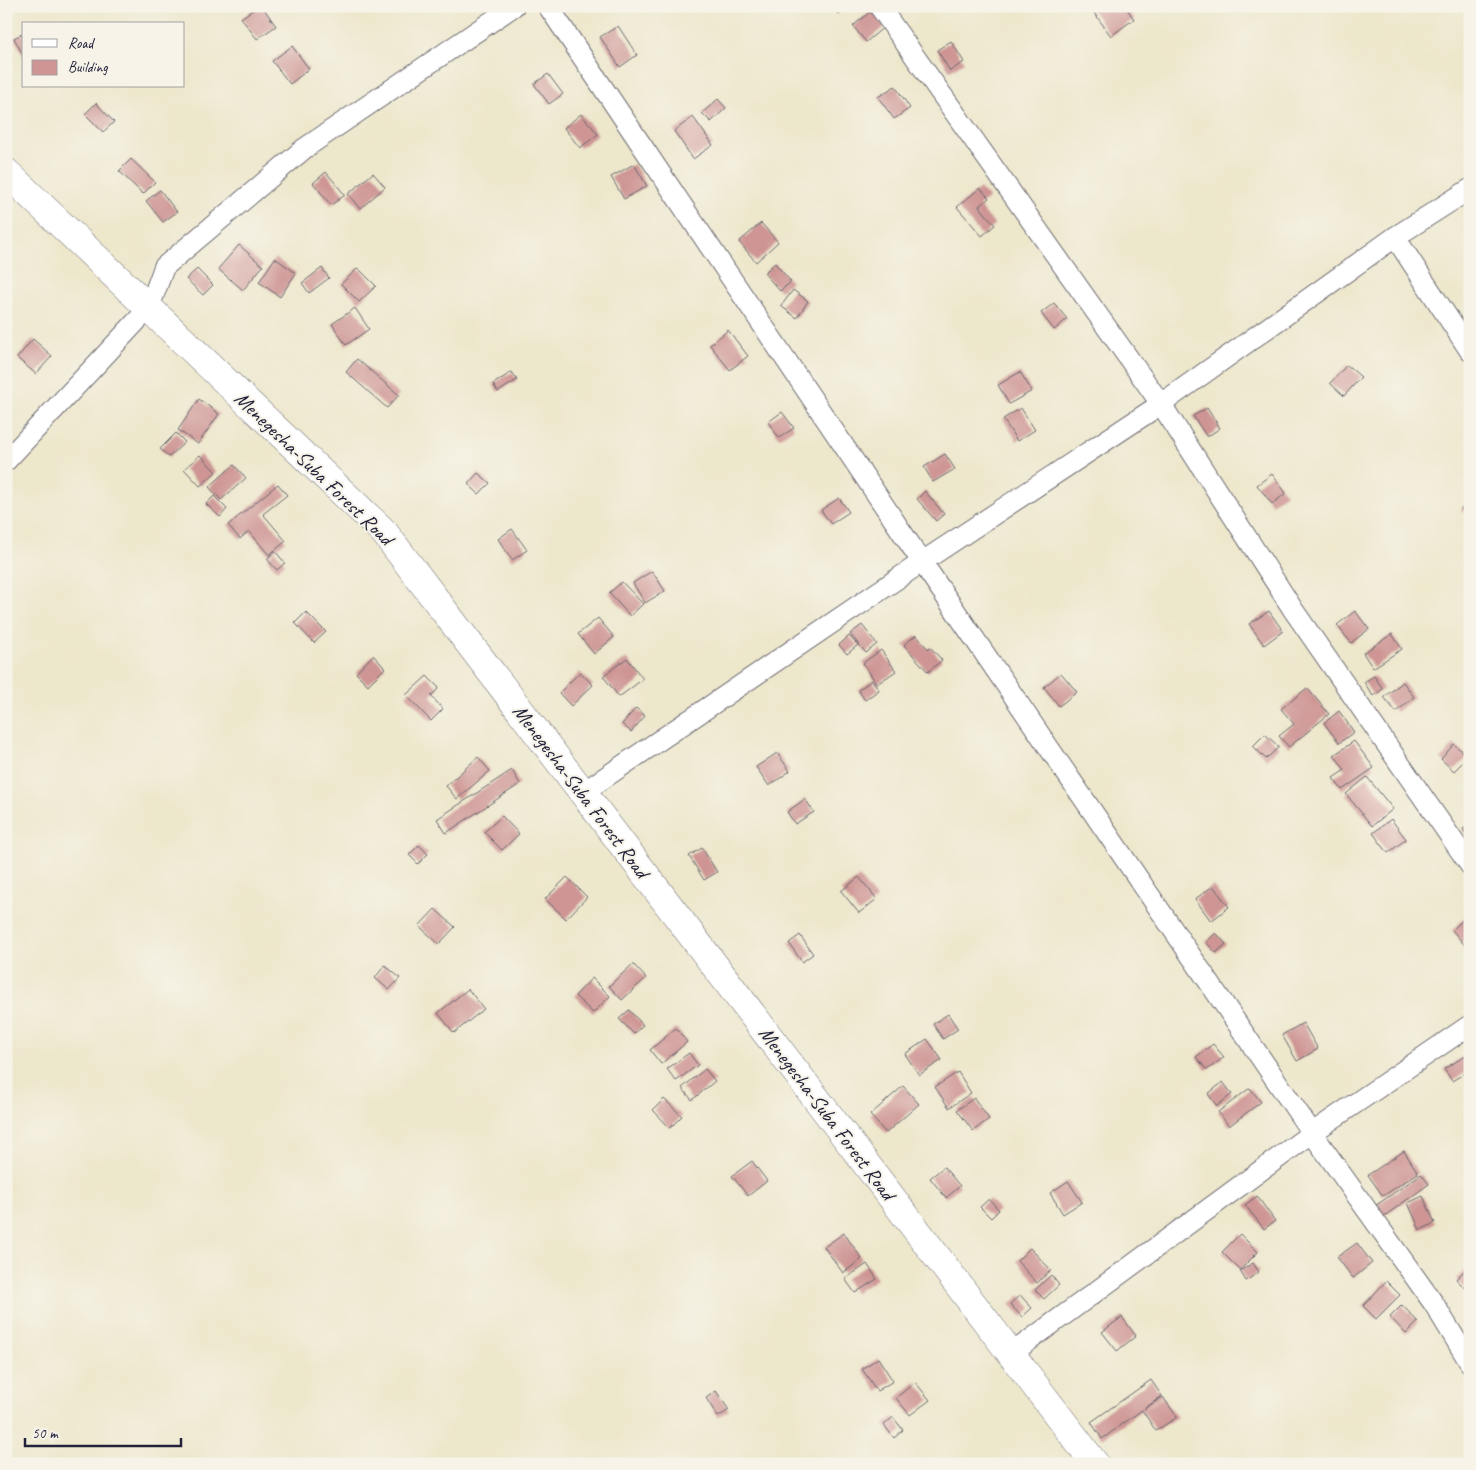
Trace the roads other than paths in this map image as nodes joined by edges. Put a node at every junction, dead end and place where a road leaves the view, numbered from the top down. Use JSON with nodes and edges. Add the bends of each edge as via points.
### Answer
{"nodes":[{"id":1,"x":514,"y":6,"type":"edge"},
{"id":2,"x":548,"y":6,"type":"edge"},
{"id":3,"x":879,"y":6,"type":"edge"},
{"id":4,"x":6,"y":172,"type":"edge"},
{"id":5,"x":1470,"y":189,"type":"edge"},
{"id":6,"x":1395,"y":237,"type":"junction"},
{"id":7,"x":148,"y":308,"type":"junction"},
{"id":8,"x":1470,"y":351,"type":"edge"},
{"id":9,"x":1161,"y":404,"type":"junction"},
{"id":10,"x":6,"y":461,"type":"edge"},
{"id":11,"x":922,"y":562,"type":"junction"},
{"id":12,"x":582,"y":793,"type":"junction"},
{"id":13,"x":1470,"y":865,"type":"edge"},
{"id":14,"x":1470,"y":1025,"type":"edge"},
{"id":15,"x":1312,"y":1133,"type":"junction"},
{"id":16,"x":1011,"y":1354,"type":"junction"},
{"id":17,"x":1470,"y":1363,"type":"edge"},
{"id":18,"x":1095,"y":1464,"type":"edge"}],
"edges":[{"from":1,"to":7,"type":"street","via":[[305,148],[164,267]]},
{"from":2,"to":11,"type":"street"},
{"from":3,"to":9,"type":"street"},
{"from":4,"to":7,"type":"street","name":"Menegesha-Suba Forest Road"},
{"from":5,"to":6,"type":"street"},
{"from":6,"to":8,"type":"street"},
{"from":6,"to":9,"type":"street"},
{"from":7,"to":10,"type":"street"},
{"from":7,"to":12,"type":"street","name":"Menegesha-Suba Forest Road","via":[[384,532]]},
{"from":9,"to":11,"type":"street"},
{"from":9,"to":13,"type":"street","via":[[1294,611]]},
{"from":11,"to":12,"type":"street"},
{"from":11,"to":15,"type":"street"},
{"from":12,"to":16,"type":"street","name":"Menegesha-Suba Forest Road"},
{"from":14,"to":15,"type":"street"},
{"from":15,"to":16,"type":"street"},
{"from":15,"to":17,"type":"street","via":[[1434,1304]]},
{"from":16,"to":18,"type":"street","name":"Menegesha-Suba Forest Road"}]}
